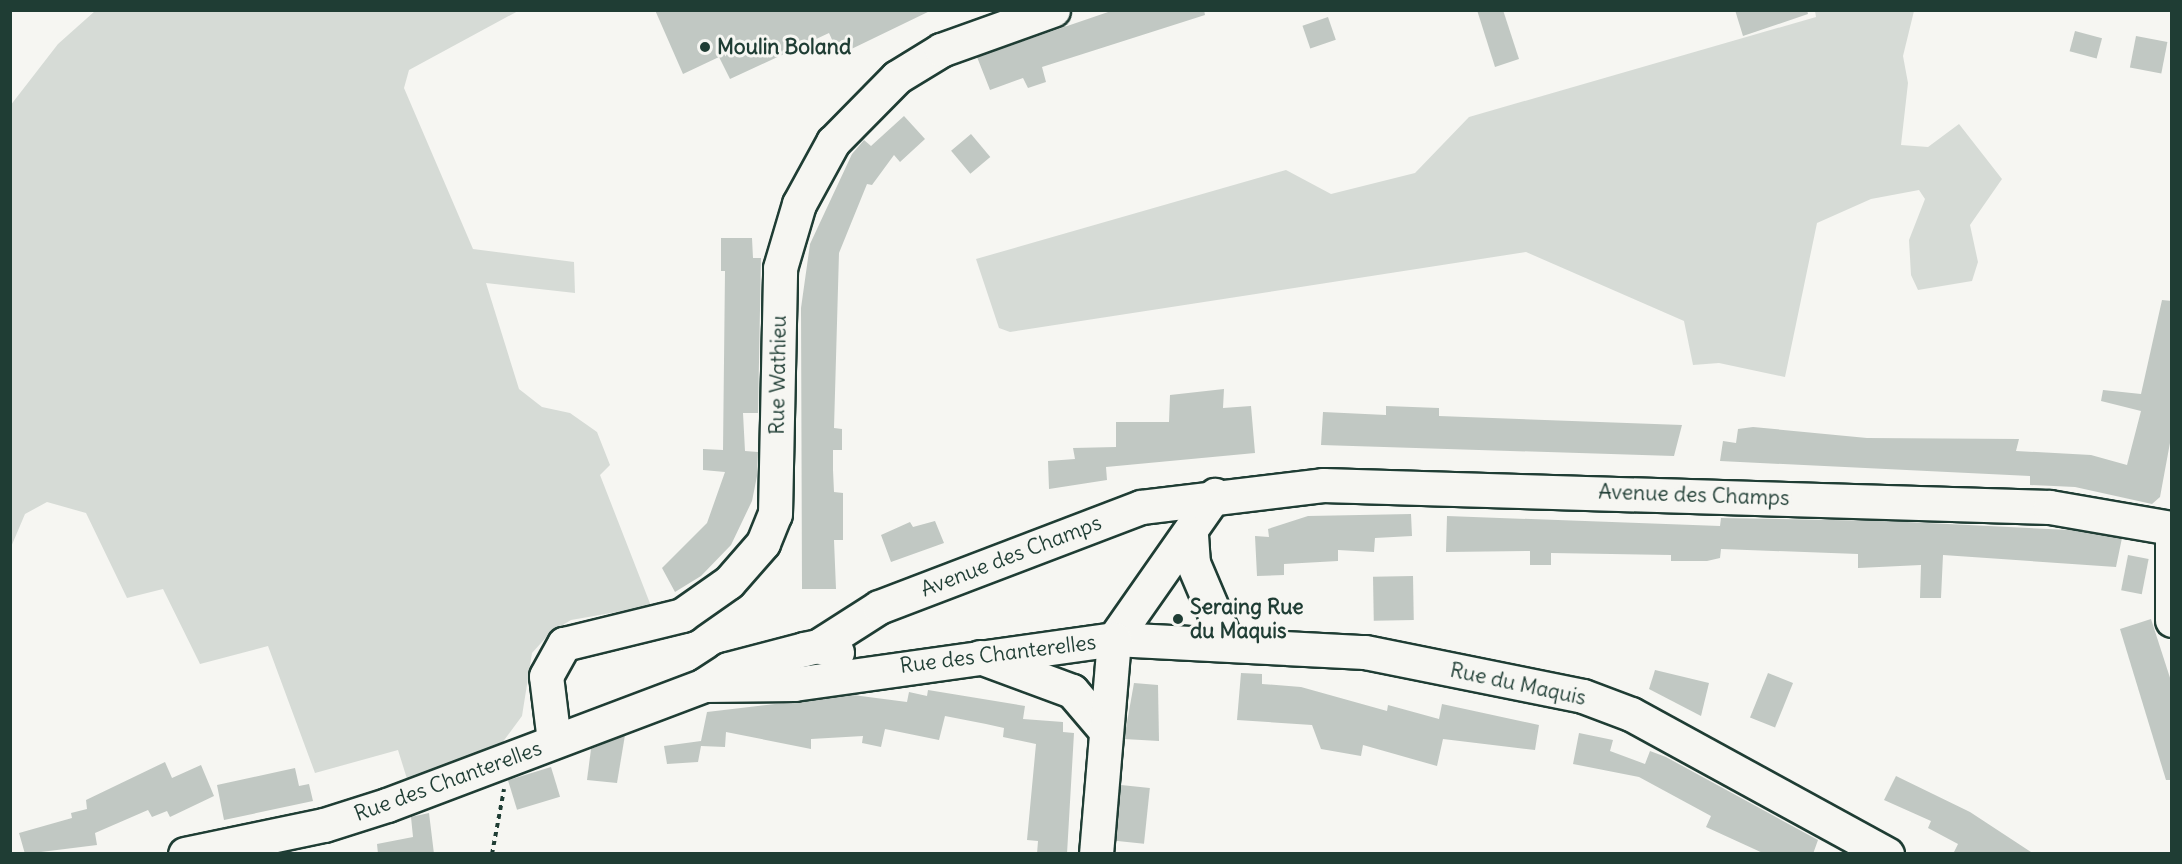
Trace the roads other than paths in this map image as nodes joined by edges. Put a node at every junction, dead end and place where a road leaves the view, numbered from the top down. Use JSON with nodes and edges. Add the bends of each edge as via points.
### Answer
{"nodes":[{"id":1,"x":1053,"y":10,"type":"edge"},
{"id":2,"x":1215,"y":495,"type":"junction"},
{"id":3,"x":2172,"y":528,"type":"edge"},
{"id":4,"x":1191,"y":536,"type":"junction"},
{"id":5,"x":2172,"y":541,"type":"edge"},
{"id":6,"x":2172,"y":620,"type":"edge"},
{"id":7,"x":859,"y":624,"type":"junction"},
{"id":8,"x":1114,"y":639,"type":"junction"},
{"id":9,"x":1227,"y":643,"type":"junction"},
{"id":10,"x":818,"y":646,"type":"junction"},
{"id":11,"x":978,"y":657,"type":"junction"},
{"id":12,"x":882,"y":669,"type":"junction"},
{"id":13,"x":704,"y":685,"type":"junction"},
{"id":14,"x":1106,"y":731,"type":"junction"},
{"id":15,"x":554,"y":741,"type":"junction"},
{"id":16,"x":185,"y":854,"type":"edge"},
{"id":17,"x":1096,"y":854,"type":"edge"},
{"id":18,"x":1887,"y":854,"type":"edge"}],
"edges":[{"from":1,"to":15,"type":"street","name":"Rue Wathieu","via":[[933,56],[862,107],[833,142],[799,204],[780,268],[775,514],[763,543],[729,582],[682,615],[593,632],[564,644],[546,676]]},
{"from":2,"to":3,"type":"street","name":"Avenue des Champs","via":[[1411,484],[2050,507]]},
{"from":2,"to":4,"type":"street"},
{"from":2,"to":7,"type":"street","name":"Avenue des Champs","via":[[1141,507],[907,596]]},
{"from":4,"to":8,"type":"street"},
{"from":4,"to":9,"type":"street","via":[[1196,572]]},
{"from":5,"to":6,"type":"street"},
{"from":7,"to":10,"type":"street","name":"Avenue des Champs"},
{"from":7,"to":12,"type":"street","via":[[856,648]]},
{"from":8,"to":9,"type":"street","name":"Rue du Maquis"},
{"from":8,"to":11,"type":"street","name":"Rue des Chanterelles"},
{"from":8,"to":14,"type":"street","name":"Rue des Chanterelles"},
{"from":9,"to":18,"type":"street","name":"Rue du Maquis","via":[[1365,652],[1583,696],[1631,714]]},
{"from":10,"to":12,"type":"street","name":"Rue des Chanterelles"},
{"from":10,"to":13,"type":"street","name":"Rue des Chanterelles","via":[[728,669]]},
{"from":11,"to":12,"type":"street","name":"Rue des Chanterelles"},
{"from":11,"to":14,"type":"street","via":[[1072,691]]},
{"from":12,"to":13,"type":"street","name":"Rue des Chanterelles","via":[[772,686]]},
{"from":13,"to":15,"type":"street","name":"Rue des Chanterelles"},
{"from":14,"to":17,"type":"street","name":"Rue des Chanterelles"},
{"from":15,"to":16,"type":"street","name":"Rue des Chanterelles","via":[[324,825]]}]}
